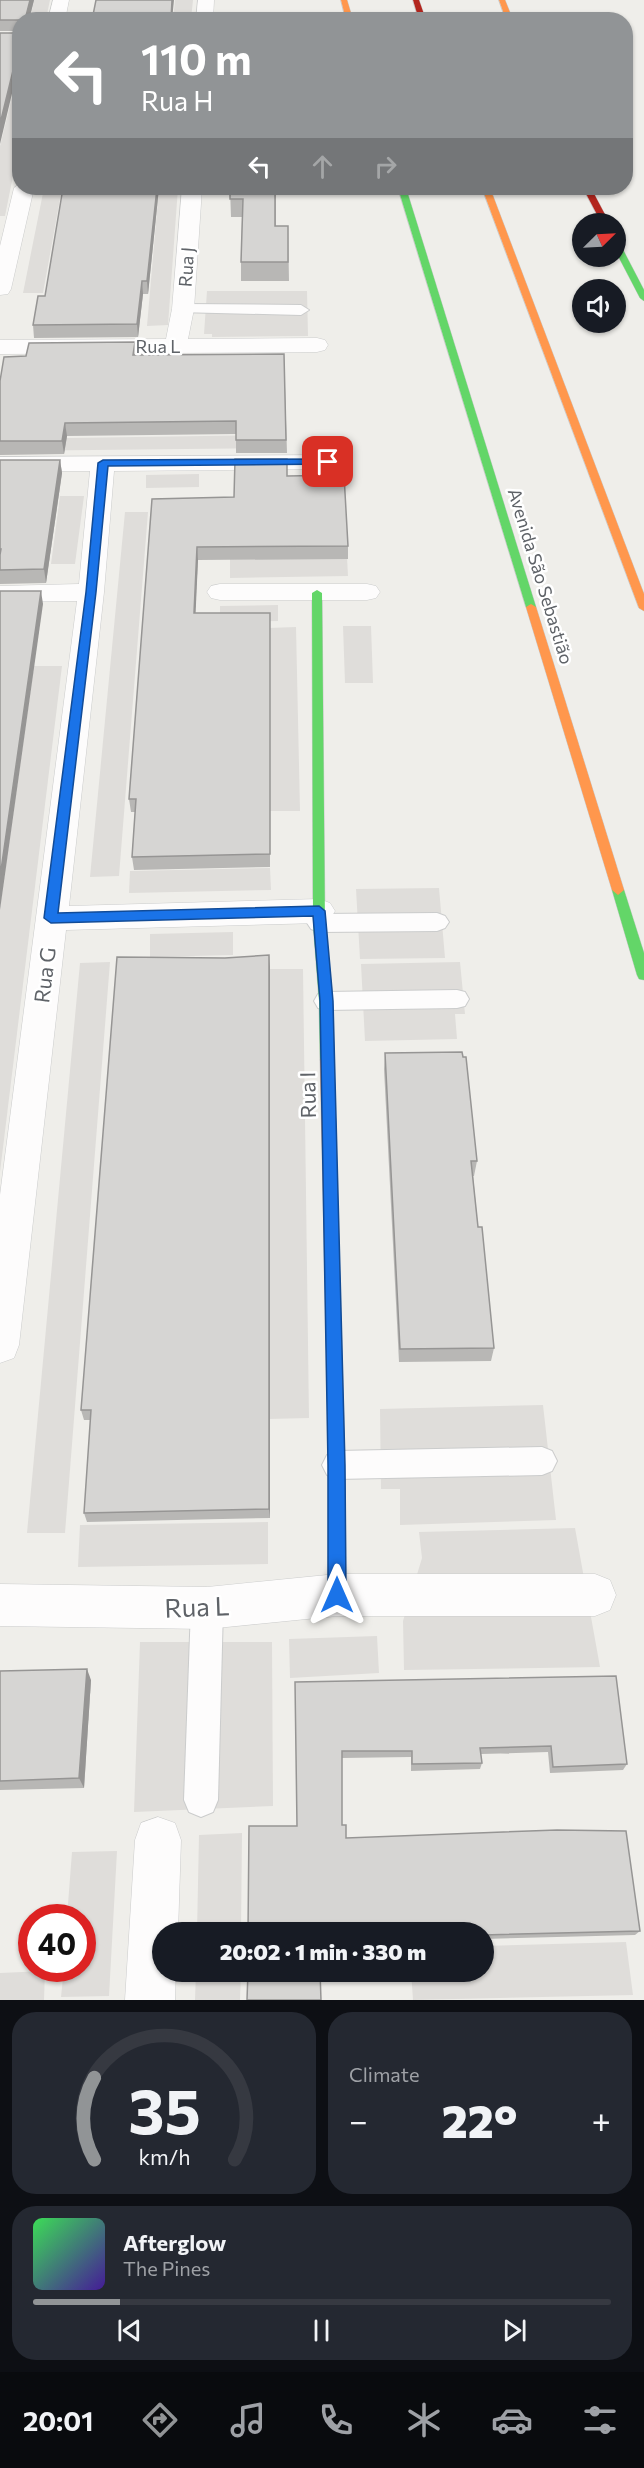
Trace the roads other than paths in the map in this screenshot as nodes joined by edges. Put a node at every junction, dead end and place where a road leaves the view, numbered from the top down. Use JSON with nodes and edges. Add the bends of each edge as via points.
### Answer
{"nodes":[{"id":1,"x":22,"y":195,"type":"edge"},
{"id":2,"x":191,"y":195,"type":"edge"},
{"id":3,"x":404,"y":195,"type":"edge"},
{"id":4,"x":489,"y":195,"type":"edge"},
{"id":5,"x":591,"y":195,"type":"edge"},
{"id":6,"x":600,"y":213,"type":"edge"},
{"id":7,"x":4,"y":251,"type":"edge"},
{"id":8,"x":626,"y":263,"type":"edge"},
{"id":9,"x":0,"y":289,"type":"edge"},
{"id":10,"x":644,"y":298,"type":"edge"},
{"id":11,"x":183,"y":309,"type":"junction"},
{"id":12,"x":302,"y":310,"type":"dead end"},
{"id":13,"x":317,"y":345,"type":"dead end"},
{"id":14,"x":176,"y":346,"type":"junction"},
{"id":15,"x":0,"y":347,"type":"edge"},
{"id":16,"x":328,"y":462,"type":"dead end"},
{"id":17,"x":103,"y":463,"type":"junction"},
{"id":18,"x":0,"y":464,"type":"edge"},
{"id":19,"x":91,"y":592,"type":"junction"},
{"id":20,"x":220,"y":592,"type":"dead end"},
{"id":21,"x":367,"y":592,"type":"dead end"},
{"id":22,"x":317,"y":593,"type":"junction"},
{"id":23,"x":0,"y":594,"type":"edge"},
{"id":24,"x":644,"y":609,"type":"edge"},
{"id":25,"x":319,"y":917,"type":"junction"},
{"id":26,"x":51,"y":918,"type":"junction"},
{"id":27,"x":437,"y":922,"type":"dead end"},
{"id":28,"x":644,"y":975,"type":"edge"},
{"id":29,"x":457,"y":999,"type":"dead end"},
{"id":30,"x":326,"y":1001,"type":"junction"},
{"id":31,"x":4,"y":1281,"type":"edge"},
{"id":32,"x":0,"y":1345,"type":"edge"},
{"id":33,"x":542,"y":1461,"type":"dead end"},
{"id":34,"x":337,"y":1465,"type":"junction"},
{"id":35,"x":337,"y":1595,"type":"junction"},
{"id":36,"x":595,"y":1595,"type":"dead end"},
{"id":37,"x":0,"y":1605,"type":"edge"},
{"id":38,"x":207,"y":1608,"type":"junction"},
{"id":39,"x":201,"y":1800,"type":"dead end"},
{"id":40,"x":158,"y":1840,"type":"dead end"},
{"id":41,"x":150,"y":2000,"type":"edge"}],
"edges":[{"from":1,"to":7,"type":"street"},
{"from":2,"to":11,"type":"street","name":"Rua J"},
{"from":3,"to":28,"type":"main road","name":"Avenida São Sebastião"},
{"from":4,"to":24,"type":"main road"},
{"from":5,"to":6,"type":"main road"},
{"from":7,"to":9,"type":"street"},
{"from":8,"to":10,"type":"main road"},
{"from":11,"to":12,"type":"lane"},
{"from":11,"to":14,"type":"street","name":"Rua J"},
{"from":13,"to":14,"type":"street","name":"Rua L"},
{"from":14,"to":15,"type":"street","name":"Rua L"},
{"from":16,"to":17,"type":"street"},
{"from":17,"to":18,"type":"street"},
{"from":17,"to":19,"type":"street","name":"Rua G"},
{"from":19,"to":23,"type":"street"},
{"from":19,"to":26,"type":"street","name":"Rua G"},
{"from":20,"to":22,"type":"street"},
{"from":21,"to":22,"type":"street"},
{"from":22,"to":25,"type":"main road","name":"Rua I"},
{"from":25,"to":26,"type":"street"},
{"from":25,"to":27,"type":"lane"},
{"from":25,"to":30,"type":"main road","name":"Rua I"},
{"from":26,"to":31,"type":"street","name":"Rua G"},
{"from":29,"to":30,"type":"lane"},
{"from":30,"to":34,"type":"main road","name":"Rua I"},
{"from":31,"to":32,"type":"street","name":"Rua G"},
{"from":33,"to":34,"type":"lane"},
{"from":34,"to":35,"type":"main road","name":"Rua I"},
{"from":35,"to":36,"type":"street","name":"Rua L"},
{"from":35,"to":38,"type":"street","name":"Rua L"},
{"from":37,"to":38,"type":"street","name":"Rua L"},
{"from":38,"to":39,"type":"lane"},
{"from":40,"to":41,"type":"street"}]}
